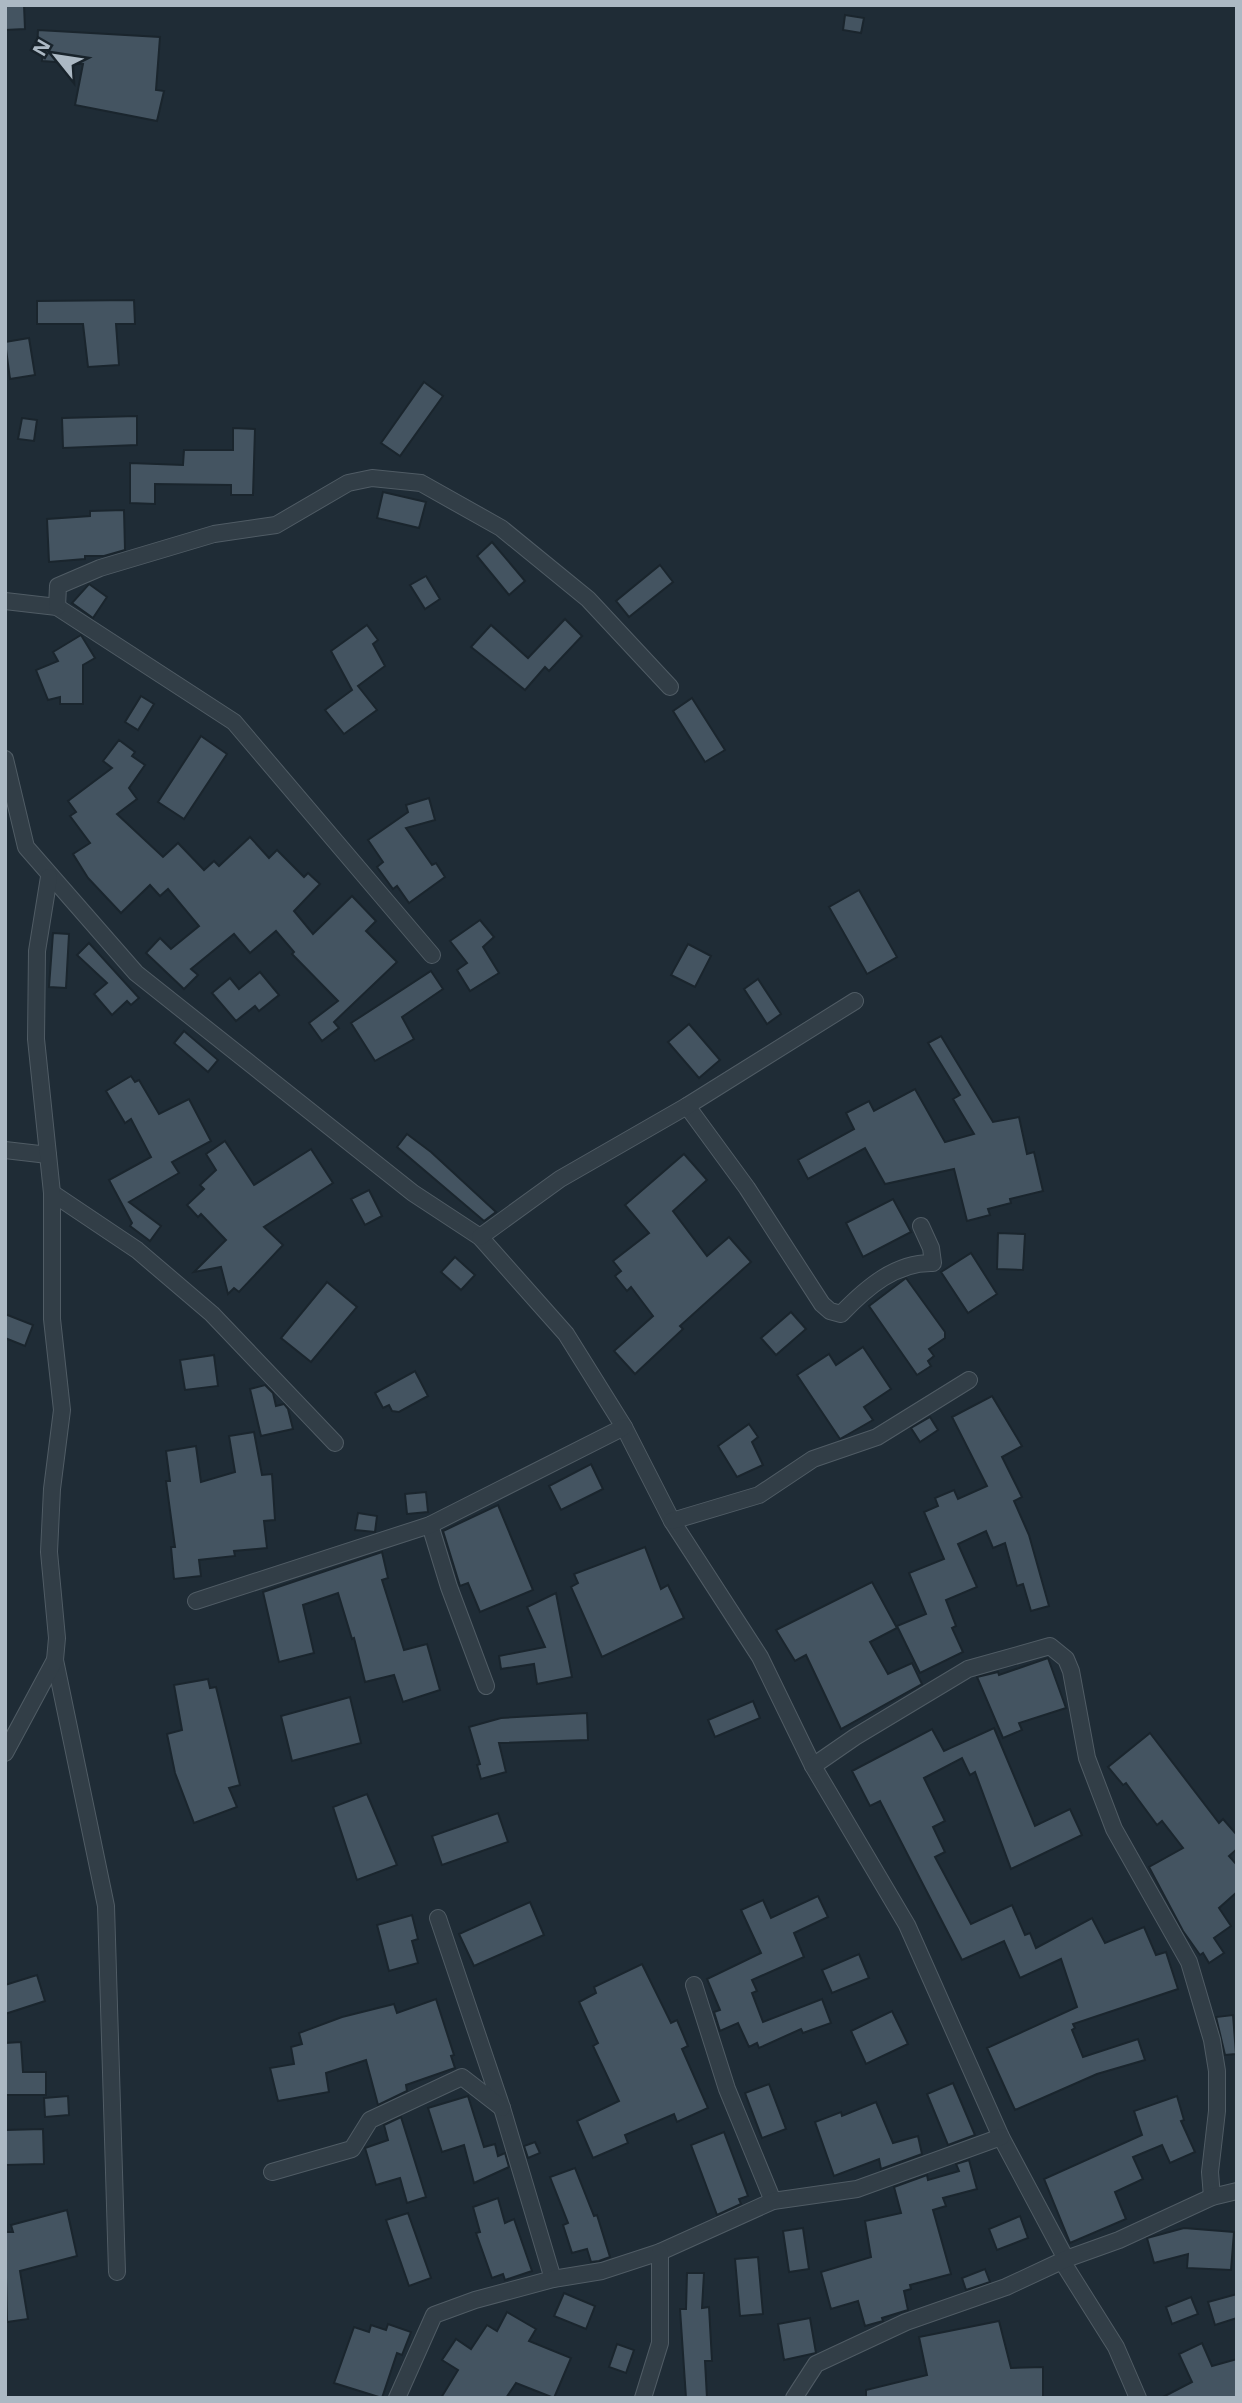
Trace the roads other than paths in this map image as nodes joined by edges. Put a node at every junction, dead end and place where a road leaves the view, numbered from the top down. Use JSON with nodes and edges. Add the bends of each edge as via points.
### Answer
{"nodes":[{"id":1,"x":5,"y":601,"type":"edge"},
{"id":2,"x":57,"y":607,"type":"junction"},
{"id":3,"x":670,"y":687,"type":"dead end"},
{"id":4,"x":5,"y":759,"type":"edge"},
{"id":5,"x":49,"y":877,"type":"junction"},
{"id":6,"x":432,"y":955,"type":"dead end"},
{"id":7,"x":855,"y":1001,"type":"dead end"},
{"id":8,"x":687,"y":1106,"type":"junction"},
{"id":9,"x":5,"y":1150,"type":"edge"},
{"id":10,"x":48,"y":1155,"type":"junction"},
{"id":11,"x":52,"y":1193,"type":"junction"},
{"id":12,"x":921,"y":1226,"type":"dead end"},
{"id":13,"x":481,"y":1237,"type":"junction"},
{"id":14,"x":969,"y":1380,"type":"dead end"},
{"id":15,"x":624,"y":1427,"type":"junction"},
{"id":16,"x":335,"y":1443,"type":"dead end"},
{"id":17,"x":672,"y":1521,"type":"junction"},
{"id":18,"x":430,"y":1525,"type":"junction"},
{"id":19,"x":196,"y":1601,"type":"dead end"},
{"id":20,"x":55,"y":1660,"type":"junction"},
{"id":21,"x":486,"y":1686,"type":"dead end"},
{"id":22,"x":5,"y":1753,"type":"edge"},
{"id":23,"x":813,"y":1766,"type":"junction"},
{"id":24,"x":438,"y":1918,"type":"dead end"},
{"id":25,"x":694,"y":1985,"type":"dead end"},
{"id":26,"x":502,"y":2108,"type":"junction"},
{"id":27,"x":1001,"y":2137,"type":"junction"},
{"id":28,"x":272,"y":2172,"type":"dead end"},
{"id":29,"x":1237,"y":2191,"type":"edge"},
{"id":30,"x":1212,"y":2197,"type":"junction"},
{"id":31,"x":773,"y":2201,"type":"junction"},
{"id":32,"x":660,"y":2252,"type":"junction"},
{"id":33,"x":1064,"y":2260,"type":"junction"},
{"id":34,"x":117,"y":2272,"type":"dead end"},
{"id":35,"x":553,"y":2279,"type":"junction"},
{"id":36,"x":397,"y":2398,"type":"edge"},
{"id":37,"x":643,"y":2398,"type":"edge"},
{"id":38,"x":794,"y":2398,"type":"edge"},
{"id":39,"x":1138,"y":2398,"type":"edge"}],
"edges":[{"from":1,"to":2,"type":"street"},
{"from":2,"to":3,"type":"street","via":[[58,586],[100,568],[214,534],[276,525],[348,483],[372,478],[422,483],[500,528],[588,599]]},
{"from":2,"to":6,"type":"street","via":[[234,722]]},
{"from":4,"to":5,"type":"street","via":[[26,847]]},
{"from":5,"to":10,"type":"street","via":[[37,951],[36,1039]]},
{"from":5,"to":13,"type":"street","via":[[136,973],[402,1185]]},
{"from":7,"to":8,"type":"street"},
{"from":8,"to":12,"type":"street","via":[[830,1311],[842,1314],[882,1278],[913,1262],[933,1263]]},
{"from":8,"to":13,"type":"street","via":[[560,1179]]},
{"from":9,"to":10,"type":"street"},
{"from":10,"to":11,"type":"street"},
{"from":11,"to":16,"type":"street","via":[[128,1243],[212,1314]]},
{"from":11,"to":20,"type":"street","via":[[52,1319],[62,1410],[49,1552],[56,1609]]},
{"from":13,"to":15,"type":"street","via":[[566,1334]]},
{"from":14,"to":17,"type":"street","via":[[877,1437],[813,1459],[759,1495]]},
{"from":15,"to":17,"type":"street"},
{"from":15,"to":18,"type":"street"},
{"from":17,"to":23,"type":"street","via":[[760,1657]]},
{"from":18,"to":19,"type":"street"},
{"from":18,"to":21,"type":"street"},
{"from":20,"to":22,"type":"street"},
{"from":20,"to":34,"type":"street","via":[[106,1906]]},
{"from":23,"to":27,"type":"street","via":[[907,1926]]},
{"from":23,"to":30,"type":"street","via":[[968,1669],[1050,1646],[1066,1659],[1087,1758],[1114,1829],[1189,1962],[1212,2040],[1217,2111]]},
{"from":24,"to":26,"type":"street"},
{"from":25,"to":31,"type":"street","via":[[727,2089]]},
{"from":26,"to":28,"type":"street","via":[[462,2077],[370,2120],[352,2149]]},
{"from":26,"to":35,"type":"street"},
{"from":27,"to":31,"type":"street","via":[[857,2189]]},
{"from":27,"to":33,"type":"street"},
{"from":29,"to":30,"type":"street"},
{"from":30,"to":33,"type":"street"},
{"from":31,"to":32,"type":"street"},
{"from":32,"to":35,"type":"street","via":[[602,2271]]},
{"from":32,"to":37,"type":"street","via":[[660,2343]]},
{"from":33,"to":38,"type":"street","via":[[1006,2287],[906,2322],[816,2364]]},
{"from":33,"to":39,"type":"street","via":[[1116,2347]]},
{"from":35,"to":36,"type":"street","via":[[434,2315]]}]}
